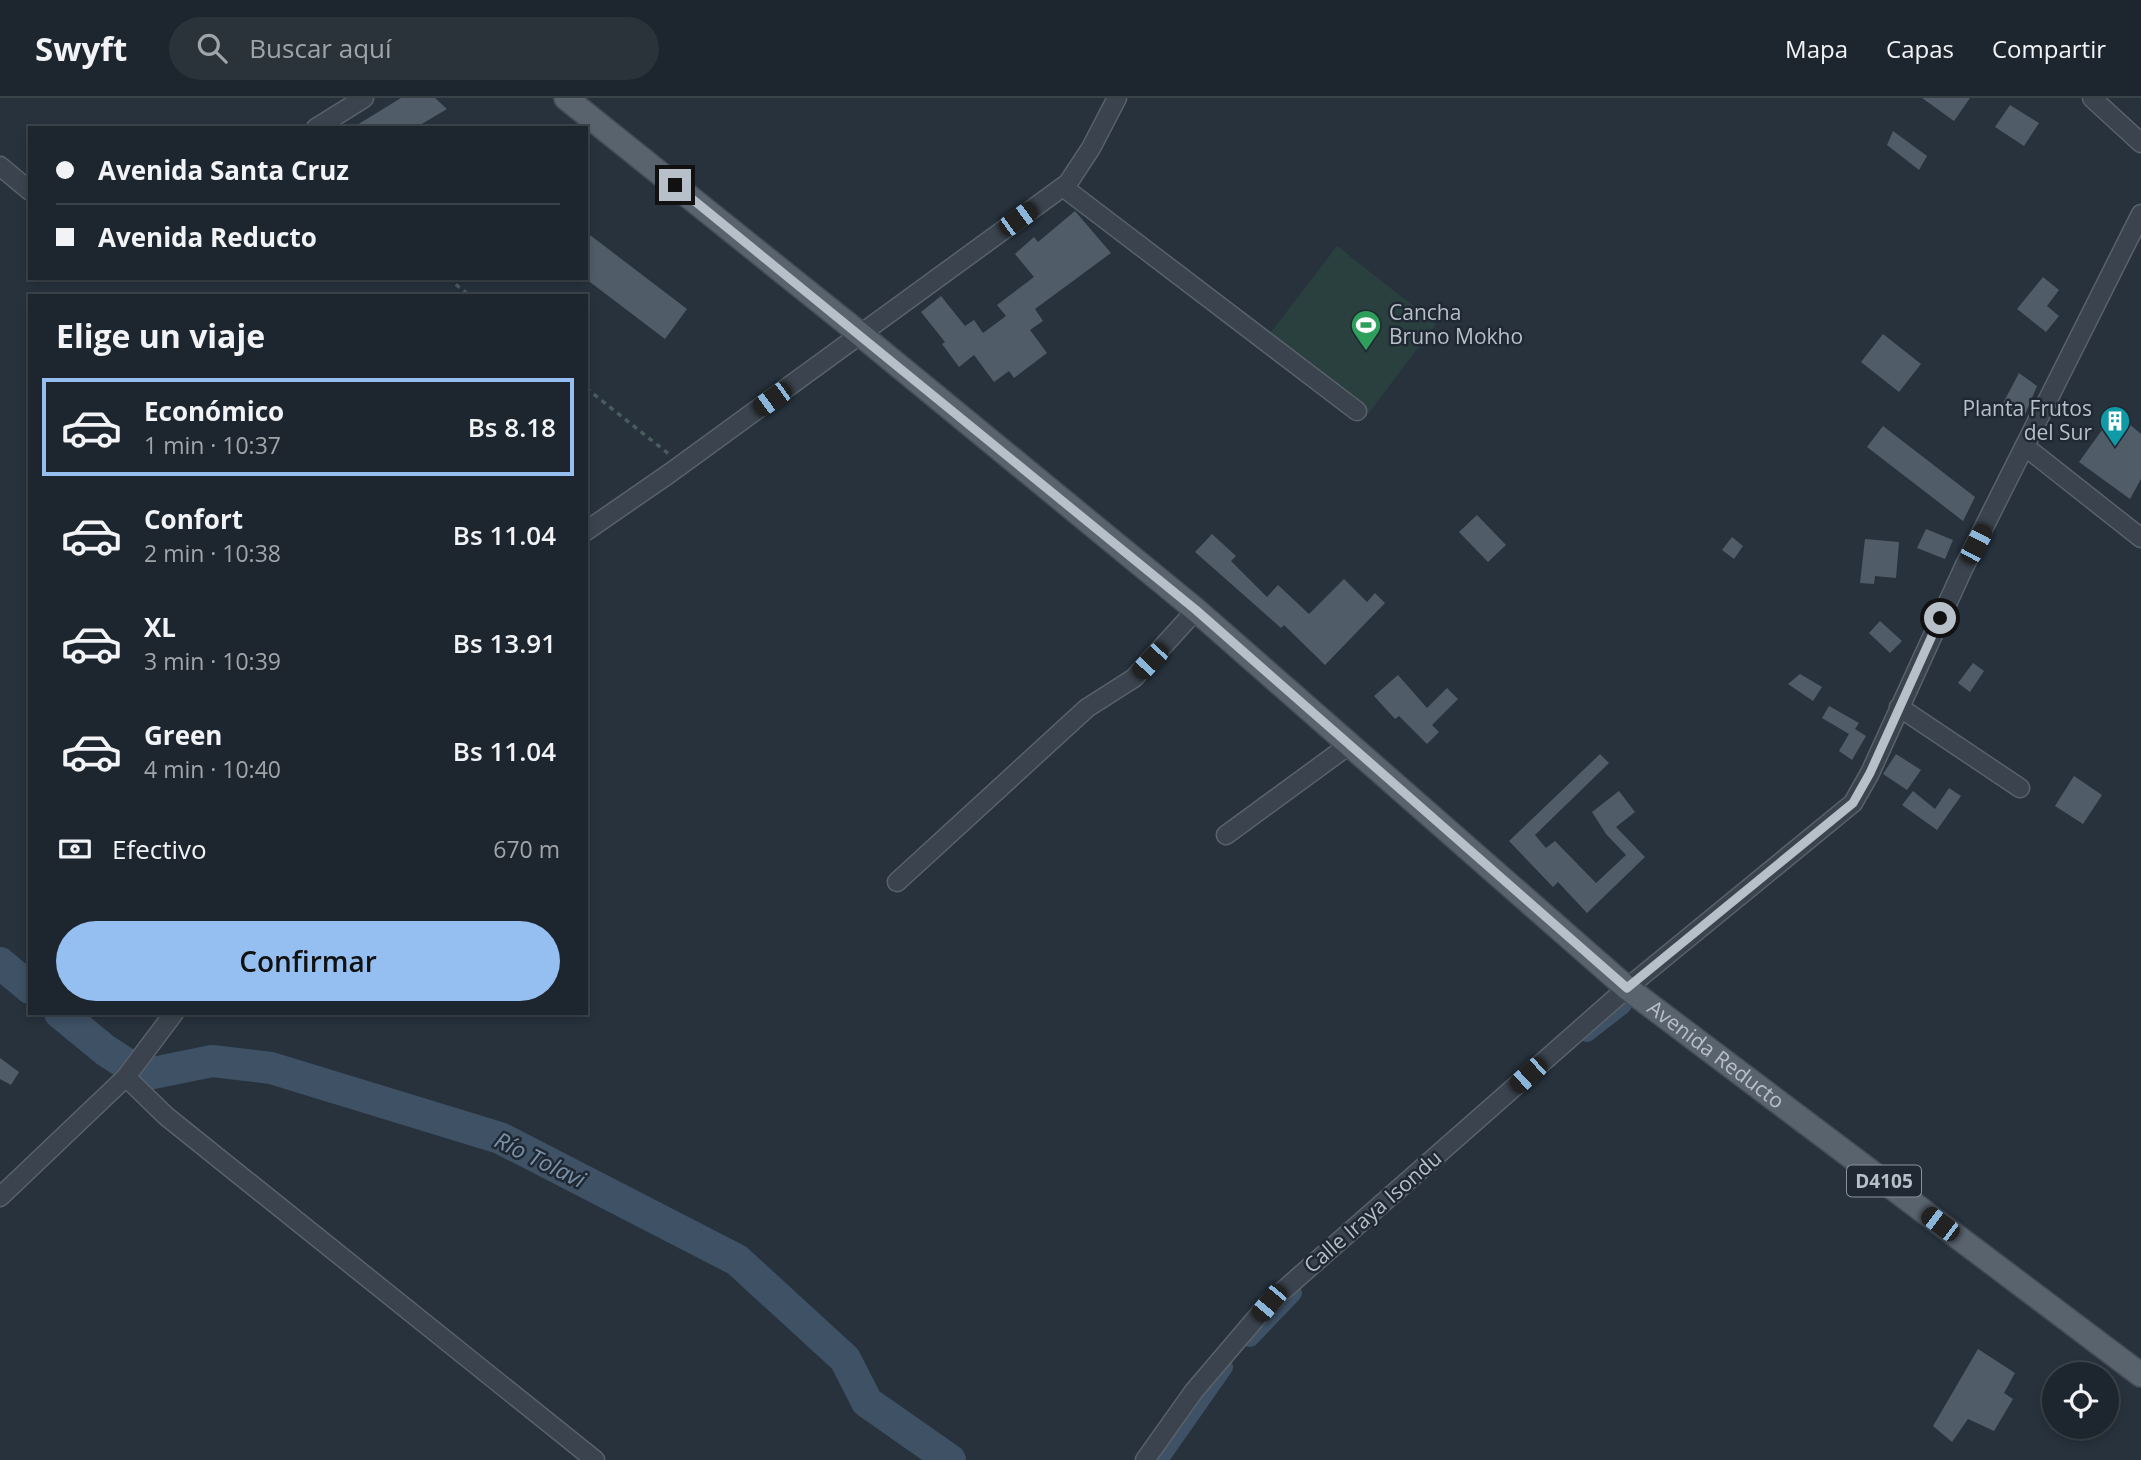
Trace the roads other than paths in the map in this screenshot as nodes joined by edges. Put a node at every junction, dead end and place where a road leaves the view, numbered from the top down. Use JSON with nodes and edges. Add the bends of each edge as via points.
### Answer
{"nodes":[{"id":1,"x":364,"y":98,"type":"edge"},
{"id":2,"x":566,"y":98,"type":"edge"},
{"id":3,"x":1117,"y":98,"type":"edge"},
{"id":4,"x":2092,"y":98,"type":"edge"},
{"id":5,"x":341,"y":103,"type":"edge"},
{"id":6,"x":318,"y":126,"type":"edge"},
{"id":7,"x":2141,"y":143,"type":"edge"},
{"id":8,"x":0,"y":166,"type":"edge"},
{"id":9,"x":1063,"y":187,"type":"junction"},
{"id":10,"x":28,"y":189,"type":"edge"},
{"id":11,"x":2141,"y":214,"type":"edge"},
{"id":12,"x":861,"y":334,"type":"junction"},
{"id":13,"x":1357,"y":411,"type":"dead end"},
{"id":14,"x":2026,"y":448,"type":"junction"},
{"id":15,"x":588,"y":530,"type":"edge"},
{"id":16,"x":2141,"y":538,"type":"edge"},
{"id":17,"x":1196,"y":610,"type":"junction"},
{"id":18,"x":1899,"y":707,"type":"junction"},
{"id":19,"x":1349,"y":745,"type":"junction"},
{"id":20,"x":2020,"y":788,"type":"dead end"},
{"id":21,"x":1226,"y":835,"type":"dead end"},
{"id":22,"x":897,"y":881,"type":"dead end"},
{"id":23,"x":1627,"y":988,"type":"junction"},
{"id":24,"x":173,"y":1015,"type":"edge"},
{"id":25,"x":128,"y":1075,"type":"junction"},
{"id":26,"x":0,"y":1197,"type":"edge"},
{"id":27,"x":2141,"y":1375,"type":"edge"},
{"id":28,"x":594,"y":1460,"type":"edge"},
{"id":29,"x":1145,"y":1460,"type":"edge"}],
"edges":[{"from":1,"to":5,"type":"street"},
{"from":2,"to":12,"type":"main road","name":"Avenida Reducto","number":"D4105"},
{"from":3,"to":9,"type":"street","via":[[1091,148]]},
{"from":4,"to":7,"type":"street"},
{"from":5,"to":6,"type":"street"},
{"from":8,"to":10,"type":"street"},
{"from":9,"to":12,"type":"street"},
{"from":9,"to":13,"type":"street"},
{"from":11,"to":14,"type":"street","name":"Calle Iraya Isondu"},
{"from":12,"to":15,"type":"street"},
{"from":12,"to":17,"type":"main road","name":"Avenida Reducto","number":"D4105"},
{"from":14,"to":16,"type":"street"},
{"from":14,"to":18,"type":"street","name":"Calle Iraya Isondu"},
{"from":17,"to":19,"type":"main road","name":"Avenida Reducto","number":"D4105"},
{"from":17,"to":22,"type":"street","via":[[1134,678],[1087,708]]},
{"from":18,"to":20,"type":"street"},
{"from":18,"to":23,"type":"street","name":"Calle Iraya Isondu","via":[[1853,803]]},
{"from":19,"to":21,"type":"street"},
{"from":19,"to":23,"type":"main road","name":"Avenida Reducto","number":"D4105"},
{"from":23,"to":27,"type":"main road","name":"Avenida Reducto","number":"D4105"},
{"from":23,"to":29,"type":"street","name":"Calle Iraya Isondu","via":[[1269,1303],[1194,1391]]},
{"from":24,"to":25,"type":"street"},
{"from":25,"to":26,"type":"street"},
{"from":25,"to":28,"type":"street","via":[[166,1116]]}]}
